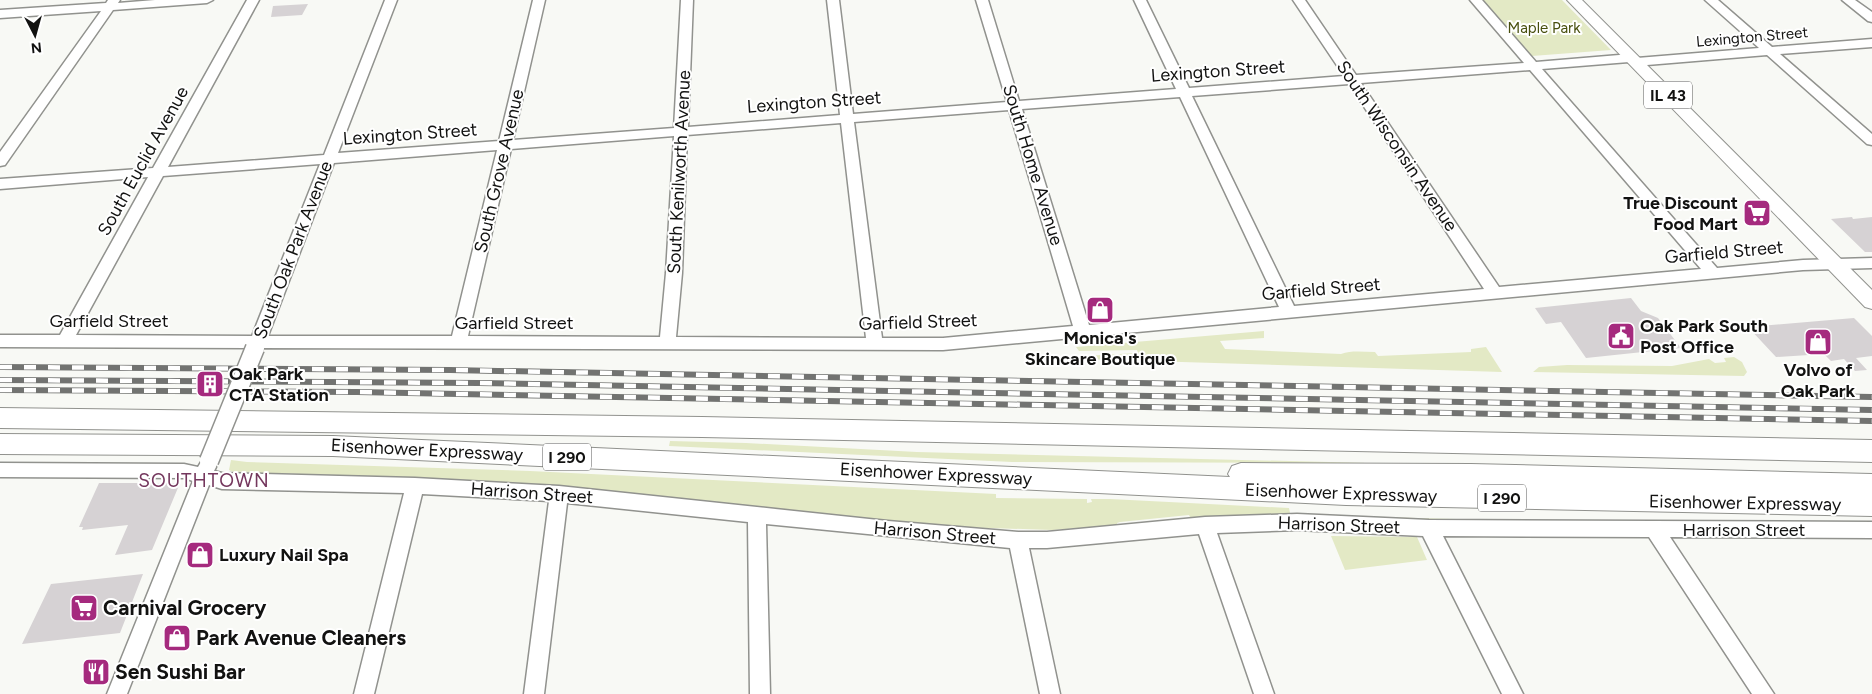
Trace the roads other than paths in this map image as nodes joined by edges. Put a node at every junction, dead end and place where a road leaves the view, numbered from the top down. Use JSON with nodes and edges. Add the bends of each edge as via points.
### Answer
{"nodes":[{"id":1,"x":207,"y":0,"type":"edge"},
{"id":2,"x":253,"y":0,"type":"edge"},
{"id":3,"x":391,"y":0,"type":"edge"},
{"id":4,"x":539,"y":0,"type":"edge"},
{"id":5,"x":687,"y":0,"type":"edge"},
{"id":6,"x":833,"y":0,"type":"edge"},
{"id":7,"x":982,"y":0,"type":"edge"},
{"id":8,"x":1140,"y":0,"type":"edge"},
{"id":9,"x":1299,"y":0,"type":"edge"},
{"id":10,"x":1476,"y":0,"type":"edge"},
{"id":11,"x":1574,"y":0,"type":"edge"},
{"id":12,"x":1711,"y":0,"type":"edge"},
{"id":13,"x":1848,"y":0,"type":"edge"},
{"id":14,"x":112,"y":3,"type":"edge"},
{"id":15,"x":0,"y":14,"type":"edge"},
{"id":16,"x":1872,"y":18,"type":"edge"},
{"id":17,"x":1872,"y":43,"type":"edge"},
{"id":18,"x":1770,"y":51,"type":"junction"},
{"id":19,"x":1633,"y":60,"type":"junction"},
{"id":20,"x":1533,"y":65,"type":"junction"},
{"id":21,"x":1352,"y":79,"type":"junction"},
{"id":22,"x":1184,"y":92,"type":"junction"},
{"id":23,"x":1014,"y":106,"type":"junction"},
{"id":24,"x":847,"y":118,"type":"junction"},
{"id":25,"x":681,"y":132,"type":"junction"},
{"id":26,"x":1872,"y":140,"type":"edge"},
{"id":27,"x":505,"y":145,"type":"junction"},
{"id":28,"x":329,"y":159,"type":"junction"},
{"id":29,"x":0,"y":162,"type":"edge"},
{"id":30,"x":158,"y":172,"type":"junction"},
{"id":31,"x":0,"y":184,"type":"edge"},
{"id":32,"x":1872,"y":263,"type":"edge"},
{"id":33,"x":1834,"y":264,"type":"junction"},
{"id":34,"x":1713,"y":273,"type":"junction"},
{"id":35,"x":1495,"y":293,"type":"junction"},
{"id":36,"x":1872,"y":302,"type":"edge"},
{"id":37,"x":1289,"y":312,"type":"junction"},
{"id":38,"x":1083,"y":331,"type":"junction"},
{"id":39,"x":65,"y":340,"type":"junction"},
{"id":40,"x":0,"y":341,"type":"edge"},
{"id":41,"x":459,"y":342,"type":"junction"},
{"id":42,"x":256,"y":344,"type":"junction"},
{"id":43,"x":667,"y":344,"type":"junction"},
{"id":44,"x":874,"y":345,"type":"junction"},
{"id":45,"x":0,"y":418,"type":"edge"},
{"id":46,"x":1319,"y":440,"type":"junction"},
{"id":47,"x":0,"y":444,"type":"edge"},
{"id":48,"x":1872,"y":451,"type":"edge"},
{"id":49,"x":206,"y":469,"type":"junction"},
{"id":50,"x":0,"y":470,"type":"edge"},
{"id":51,"x":1872,"y":471,"type":"edge"},
{"id":52,"x":1133,"y":484,"type":"junction"},
{"id":53,"x":1872,"y":485,"type":"edge"},
{"id":54,"x":415,"y":486,"type":"junction"},
{"id":55,"x":559,"y":494,"type":"junction"},
{"id":56,"x":1872,"y":505,"type":"edge"},
{"id":57,"x":757,"y":515,"type":"junction"},
{"id":58,"x":1206,"y":525,"type":"junction"},
{"id":59,"x":1429,"y":528,"type":"junction"},
{"id":60,"x":1654,"y":529,"type":"junction"},
{"id":61,"x":1872,"y":530,"type":"edge"},
{"id":62,"x":1018,"y":540,"type":"junction"},
{"id":63,"x":117,"y":694,"type":"edge"},
{"id":64,"x":364,"y":694,"type":"edge"},
{"id":65,"x":534,"y":694,"type":"edge"},
{"id":66,"x":760,"y":694,"type":"edge"},
{"id":67,"x":1050,"y":694,"type":"edge"},
{"id":68,"x":1264,"y":694,"type":"edge"},
{"id":69,"x":1513,"y":694,"type":"edge"},
{"id":70,"x":1764,"y":694,"type":"edge"}],
"edges":[{"from":1,"to":14,"type":"street"},
{"from":2,"to":30,"type":"street","name":"South Euclid Avenue"},
{"from":3,"to":28,"type":"street","name":"South Oak Park Avenue"},
{"from":4,"to":27,"type":"street","name":"South Grove Avenue"},
{"from":5,"to":25,"type":"street","name":"South Kenilworth Avenue"},
{"from":6,"to":24,"type":"street"},
{"from":7,"to":23,"type":"street","name":"South Home Avenue"},
{"from":8,"to":22,"type":"street"},
{"from":9,"to":21,"type":"street","name":"South Wisconsin Avenue"},
{"from":10,"to":20,"type":"street"},
{"from":11,"to":19,"type":"main road","number":"IL 43"},
{"from":12,"to":18,"type":"street"},
{"from":13,"to":16,"type":"street"},
{"from":14,"to":15,"type":"street"},
{"from":14,"to":29,"type":"street"},
{"from":17,"to":18,"type":"street","name":"Lexington Street"},
{"from":18,"to":19,"type":"street","name":"Lexington Street"},
{"from":18,"to":26,"type":"street"},
{"from":19,"to":20,"type":"street","name":"Lexington Street"},
{"from":19,"to":33,"type":"main road","number":"IL 43"},
{"from":20,"to":21,"type":"street","name":"Lexington Street"},
{"from":20,"to":34,"type":"street"},
{"from":21,"to":22,"type":"street","name":"Lexington Street"},
{"from":21,"to":35,"type":"street","name":"South Wisconsin Avenue"},
{"from":22,"to":23,"type":"street","name":"Lexington Street"},
{"from":22,"to":37,"type":"street"},
{"from":23,"to":24,"type":"street","name":"Lexington Street"},
{"from":23,"to":38,"type":"street","name":"South Home Avenue"},
{"from":24,"to":25,"type":"street","name":"Lexington Street"},
{"from":24,"to":44,"type":"street"},
{"from":25,"to":27,"type":"street","name":"Lexington Street"},
{"from":25,"to":43,"type":"street","name":"South Kenilworth Avenue"},
{"from":27,"to":28,"type":"street","name":"Lexington Street"},
{"from":27,"to":41,"type":"street","name":"South Grove Avenue"},
{"from":28,"to":30,"type":"street","name":"Lexington Street"},
{"from":28,"to":42,"type":"street","name":"South Oak Park Avenue"},
{"from":30,"to":31,"type":"street","name":"Lexington Street"},
{"from":30,"to":39,"type":"street","name":"South Euclid Avenue"},
{"from":32,"to":33,"type":"street"},
{"from":33,"to":34,"type":"street","name":"Garfield Street"},
{"from":33,"to":36,"type":"main road","number":"IL 43"},
{"from":34,"to":35,"type":"street","name":"Garfield Street"},
{"from":35,"to":37,"type":"street","name":"Garfield Street"},
{"from":37,"to":38,"type":"street","name":"Garfield Street"},
{"from":38,"to":44,"type":"street","name":"Garfield Street","via":[[944,344]]},
{"from":39,"to":40,"type":"street","name":"Garfield Street"},
{"from":39,"to":42,"type":"street","name":"Garfield Street"},
{"from":41,"to":42,"type":"street","name":"Garfield Street"},
{"from":41,"to":43,"type":"street","name":"Garfield Street"},
{"from":42,"to":49,"type":"street","name":"South Oak Park Avenue","bridge":true},
{"from":43,"to":44,"type":"street","name":"Garfield Street"},
{"from":45,"to":46,"type":"highway","name":"Eisenhower Expressway","number":"I 290"},
{"from":46,"to":48,"type":"highway","name":"Eisenhower Expressway","number":"I 290"},
{"from":46,"to":51,"type":"highway","via":[[1388,454],[1483,462]]},
{"from":47,"to":52,"type":"highway","name":"Eisenhower Expressway","number":"I 290","via":[[333,446]]},
{"from":49,"to":50,"type":"street","name":"Harrison Street"},
{"from":49,"to":54,"type":"street","name":"Harrison Street","via":[[222,481]]},
{"from":49,"to":63,"type":"street","name":"South Oak Park Avenue"},
{"from":52,"to":53,"type":"highway","via":[[1244,474],[1471,475]]},
{"from":52,"to":56,"type":"highway","name":"Eisenhower Expressway","number":"I 290","via":[[1346,494]]},
{"from":54,"to":55,"type":"street","name":"Harrison Street"},
{"from":54,"to":64,"type":"street"},
{"from":55,"to":57,"type":"street","name":"Harrison Street"},
{"from":55,"to":65,"type":"street"},
{"from":57,"to":62,"type":"street","name":"Harrison Street"},
{"from":57,"to":66,"type":"street"},
{"from":58,"to":59,"type":"street","name":"Harrison Street","via":[[1297,522]]},
{"from":58,"to":62,"type":"street","name":"Harrison Street"},
{"from":58,"to":68,"type":"street"},
{"from":59,"to":60,"type":"street","name":"Harrison Street"},
{"from":59,"to":69,"type":"street"},
{"from":60,"to":61,"type":"street","name":"Harrison Street"},
{"from":60,"to":70,"type":"street"},
{"from":62,"to":67,"type":"street"}]}
